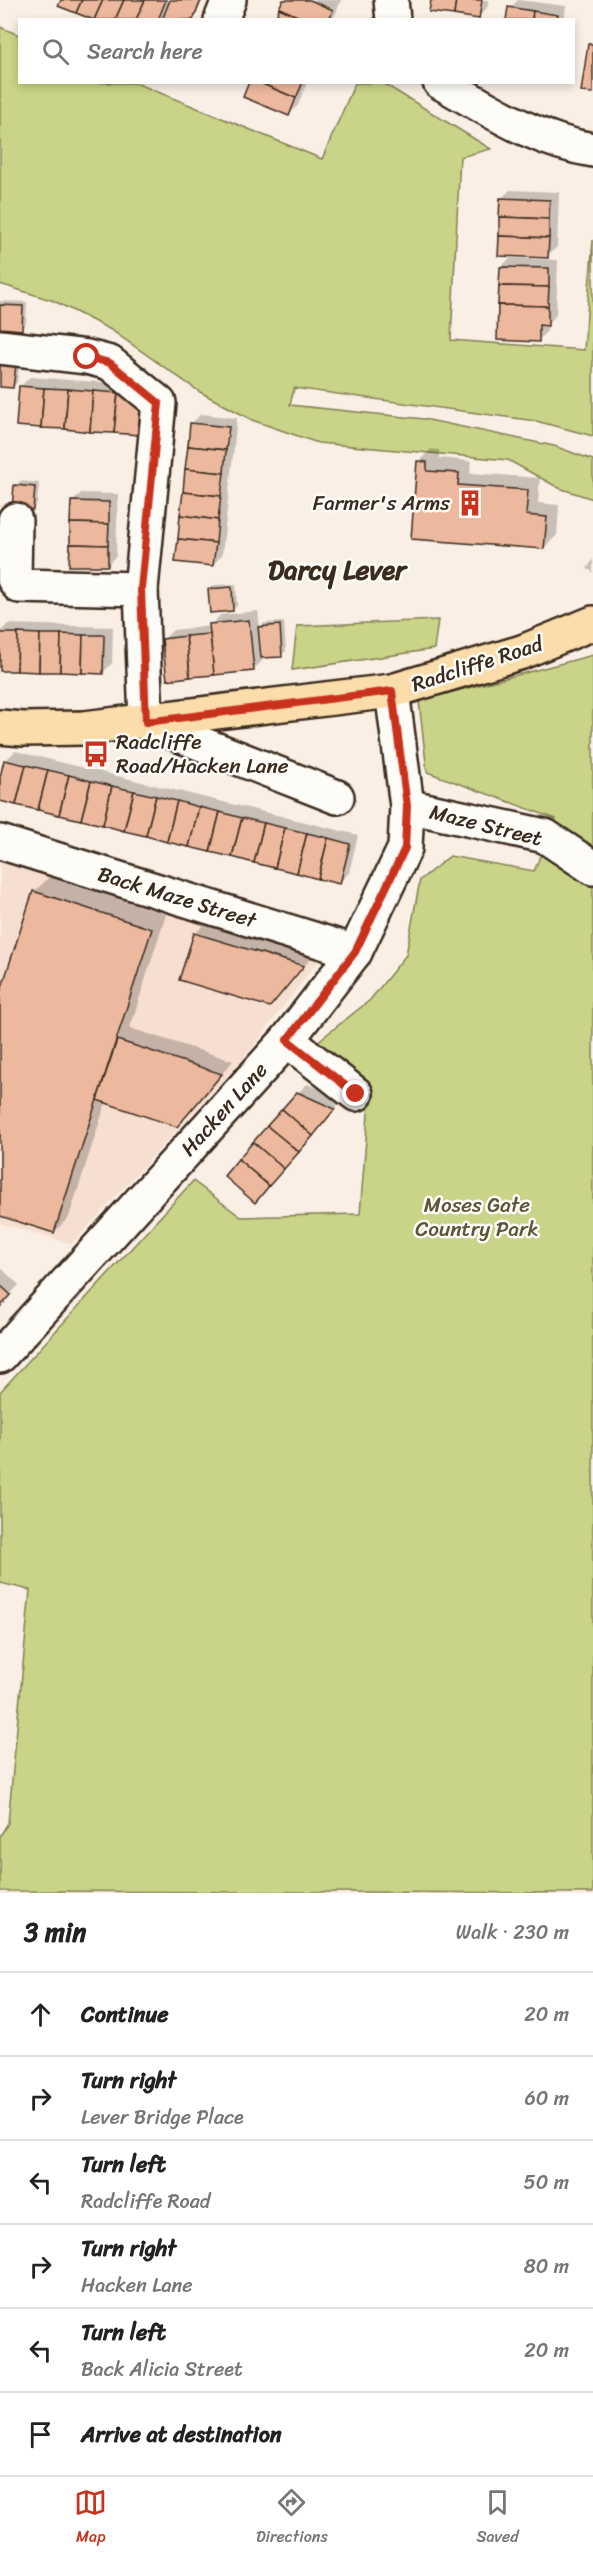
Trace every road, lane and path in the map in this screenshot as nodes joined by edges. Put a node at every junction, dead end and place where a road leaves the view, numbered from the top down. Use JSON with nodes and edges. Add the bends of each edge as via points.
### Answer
{"nodes":[{"id":1,"x":229,"y":0,"type":"edge"},
{"id":2,"x":391,"y":0,"type":"edge"},
{"id":3,"x":222,"y":18,"type":"edge"},
{"id":4,"x":393,"y":18,"type":"edge"},
{"id":5,"x":444,"y":84,"type":"edge"},
{"id":6,"x":593,"y":150,"type":"edge"},
{"id":7,"x":0,"y":347,"type":"edge"},
{"id":8,"x":15,"y":520,"type":"dead end"},
{"id":9,"x":141,"y":589,"type":"junction"},
{"id":10,"x":593,"y":623,"type":"edge"},
{"id":11,"x":392,"y":691,"type":"junction"},
{"id":12,"x":146,"y":722,"type":"junction"},
{"id":13,"x":0,"y":727,"type":"edge"},
{"id":14,"x":338,"y":797,"type":"dead end"},
{"id":15,"x":407,"y":806,"type":"junction"},
{"id":16,"x":0,"y":842,"type":"edge"},
{"id":17,"x":593,"y":868,"type":"edge"},
{"id":18,"x":355,"y":952,"type":"junction"},
{"id":19,"x":287,"y":1040,"type":"junction"},
{"id":20,"x":356,"y":1094,"type":"dead end"},
{"id":21,"x":0,"y":1356,"type":"edge"}],
"edges":[{"from":1,"to":3,"type":"street"},
{"from":2,"to":4,"type":"street"},
{"from":5,"to":6,"type":"street","via":[[532,133],[563,145]]},
{"from":7,"to":9,"type":"street","via":[[110,363],[159,403]]},
{"from":8,"to":9,"type":"street","via":[[14,579],[20,586]]},
{"from":9,"to":12,"type":"street"},
{"from":10,"to":11,"type":"main road","name":"Radcliffe Road","via":[[522,652]]},
{"from":11,"to":12,"type":"main road","name":"Radcliffe Road"},
{"from":11,"to":15,"type":"street","name":"Hacken Lane"},
{"from":12,"to":13,"type":"main road","name":"Radcliffe Road","via":[[84,728]]},
{"from":12,"to":14,"type":"street"},
{"from":15,"to":17,"type":"street","name":"Maze Street","via":[[545,836]]},
{"from":15,"to":18,"type":"street","name":"Hacken Lane","via":[[405,848]]},
{"from":16,"to":18,"type":"street","name":"Back Maze Street"},
{"from":18,"to":19,"type":"street","name":"Hacken Lane"},
{"from":19,"to":20,"type":"street"},
{"from":19,"to":21,"type":"street","name":"Hacken Lane"}]}
